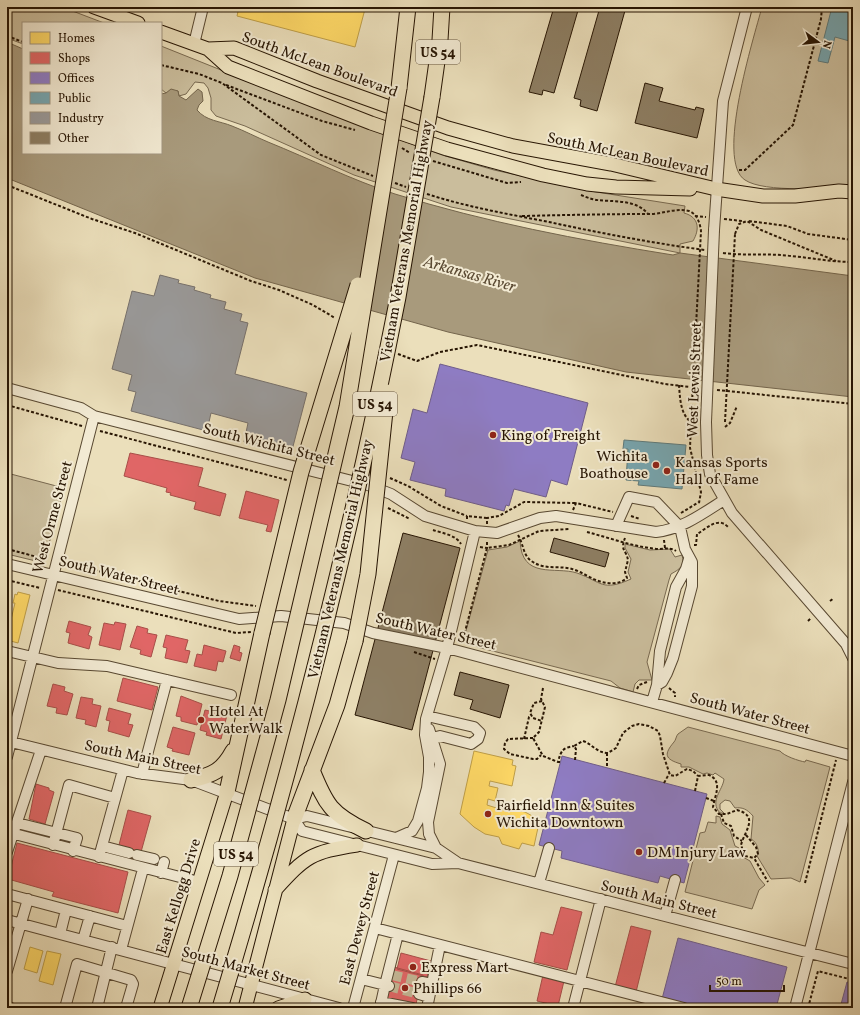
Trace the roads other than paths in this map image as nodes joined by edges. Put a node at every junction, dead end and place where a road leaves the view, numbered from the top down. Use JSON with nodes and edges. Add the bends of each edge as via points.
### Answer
{"nodes":[{"id":1,"x":94,"y":7,"type":"edge"},
{"id":2,"x":203,"y":7,"type":"edge"},
{"id":3,"x":408,"y":7,"type":"edge"},
{"id":4,"x":442,"y":7,"type":"edge"},
{"id":5,"x":747,"y":7,"type":"edge"},
{"id":6,"x":135,"y":22,"type":"edge"},
{"id":7,"x":162,"y":32,"type":"edge"},
{"id":8,"x":194,"y":44,"type":"junction"},
{"id":9,"x":208,"y":49,"type":"junction"},
{"id":10,"x":716,"y":189,"type":"junction"},
{"id":11,"x":853,"y":192,"type":"edge"},
{"id":12,"x":374,"y":233,"type":"junction"},
{"id":13,"x":398,"y":295,"type":"junction"},
{"id":14,"x":7,"y":388,"type":"edge"},
{"id":15,"x":94,"y":416,"type":"junction"},
{"id":16,"x":724,"y":500,"type":"junction"},
{"id":17,"x":616,"y":526,"type":"junction"},
{"id":18,"x":680,"y":528,"type":"junction"},
{"id":19,"x":476,"y":531,"type":"junction"},
{"id":20,"x":687,"y":553,"type":"junction"},
{"id":21,"x":7,"y":564,"type":"edge"},
{"id":22,"x":53,"y":574,"type":"junction"},
{"id":23,"x":446,"y":648,"type":"junction"},
{"id":24,"x":7,"y":651,"type":"edge"},
{"id":25,"x":851,"y":651,"type":"edge"},
{"id":26,"x":32,"y":657,"type":"junction"},
{"id":27,"x":167,"y":680,"type":"junction"},
{"id":28,"x":657,"y":685,"type":"junction"},
{"id":29,"x":231,"y":695,"type":"dead end"},
{"id":30,"x":652,"y":702,"type":"junction"},
{"id":31,"x":427,"y":718,"type":"junction"},
{"id":32,"x":432,"y":738,"type":"junction"},
{"id":33,"x":238,"y":741,"type":"junction"},
{"id":34,"x":9,"y":742,"type":"edge"},
{"id":35,"x":41,"y":750,"type":"junction"},
{"id":36,"x":853,"y":756,"type":"edge"},
{"id":37,"x":7,"y":757,"type":"edge"},
{"id":38,"x":122,"y":770,"type":"junction"},
{"id":39,"x":312,"y":770,"type":"junction"},
{"id":40,"x":142,"y":774,"type":"junction"},
{"id":41,"x":191,"y":780,"type":"junction"},
{"id":42,"x":853,"y":782,"type":"edge"},
{"id":43,"x":227,"y":792,"type":"junction"},
{"id":44,"x":115,"y":798,"type":"junction"},
{"id":45,"x":294,"y":819,"type":"junction"},
{"id":46,"x":17,"y":823,"type":"junction"},
{"id":47,"x":366,"y":831,"type":"junction"},
{"id":48,"x":10,"y":833,"type":"edge"},
{"id":49,"x":57,"y":834,"type":"junction"},
{"id":50,"x":396,"y":838,"type":"junction"},
{"id":51,"x":53,"y":845,"type":"junction"},
{"id":52,"x":357,"y":845,"type":"junction"},
{"id":53,"x":102,"y":846,"type":"junction"},
{"id":54,"x":436,"y":848,"type":"junction"},
{"id":55,"x":549,"y":848,"type":"dead end"},
{"id":56,"x":73,"y":851,"type":"junction"},
{"id":57,"x":7,"y":852,"type":"edge"},
{"id":58,"x":394,"y":855,"type":"junction"},
{"id":59,"x":99,"y":857,"type":"junction"},
{"id":60,"x":151,"y":859,"type":"dead end"},
{"id":61,"x":164,"y":862,"type":"dead end"},
{"id":62,"x":458,"y":863,"type":"junction"},
{"id":63,"x":143,"y":869,"type":"junction"},
{"id":64,"x":161,"y":873,"type":"junction"},
{"id":65,"x":675,"y":880,"type":"dead end"},
{"id":66,"x":199,"y":882,"type":"junction"},
{"id":67,"x":539,"y":883,"type":"junction"},
{"id":68,"x":274,"y":891,"type":"junction"},
{"id":69,"x":7,"y":894,"type":"edge"},
{"id":70,"x":28,"y":899,"type":"junction"},
{"id":71,"x":601,"y":899,"type":"junction"},
{"id":72,"x":66,"y":910,"type":"junction"},
{"id":73,"x":90,"y":916,"type":"junction"},
{"id":74,"x":665,"y":916,"type":"junction"},
{"id":75,"x":7,"y":920,"type":"edge"},
{"id":76,"x":20,"y":923,"type":"junction"},
{"id":77,"x":127,"y":926,"type":"junction"},
{"id":78,"x":375,"y":928,"type":"junction"},
{"id":79,"x":60,"y":934,"type":"junction"},
{"id":80,"x":398,"y":934,"type":"junction"},
{"id":81,"x":83,"y":940,"type":"junction"},
{"id":82,"x":440,"y":945,"type":"junction"},
{"id":83,"x":117,"y":948,"type":"junction"},
{"id":84,"x":809,"y":952,"type":"junction"},
{"id":85,"x":174,"y":964,"type":"junction"},
{"id":86,"x":853,"y":964,"type":"edge"},
{"id":87,"x":7,"y":971,"type":"edge"},
{"id":88,"x":106,"y":972,"type":"junction"},
{"id":89,"x":361,"y":980,"type":"junction"},
{"id":90,"x":580,"y":981,"type":"junction"},
{"id":91,"x":422,"y":982,"type":"tunnel mouth"},
{"id":92,"x":432,"y":984,"type":"junction"},
{"id":93,"x":253,"y":985,"type":"junction"},
{"id":94,"x":387,"y":986,"type":"junction"},
{"id":95,"x":419,"y":994,"type":"tunnel mouth"},
{"id":96,"x":429,"y":997,"type":"junction"},
{"id":97,"x":305,"y":999,"type":"junction"},
{"id":98,"x":380,"y":1005,"type":"edge"},
{"id":99,"x":7,"y":1007,"type":"edge"},
{"id":100,"x":10,"y":1008,"type":"edge"},
{"id":101,"x":65,"y":1008,"type":"edge"},
{"id":102,"x":97,"y":1008,"type":"edge"},
{"id":103,"x":126,"y":1008,"type":"edge"},
{"id":104,"x":160,"y":1008,"type":"edge"},
{"id":105,"x":190,"y":1008,"type":"edge"},
{"id":106,"x":220,"y":1008,"type":"edge"},
{"id":107,"x":245,"y":1008,"type":"edge"},
{"id":108,"x":278,"y":1008,"type":"edge"},
{"id":109,"x":339,"y":1008,"type":"edge"},
{"id":110,"x":353,"y":1008,"type":"edge"},
{"id":111,"x":412,"y":1008,"type":"edge"},
{"id":112,"x":427,"y":1008,"type":"edge"},
{"id":113,"x":573,"y":1008,"type":"edge"},
{"id":114,"x":684,"y":1008,"type":"edge"},
{"id":115,"x":795,"y":1008,"type":"edge"}],
"edges":[{"from":1,"to":6,"type":"main road"},
{"from":2,"to":8,"type":"street"},
{"from":3,"to":12,"type":"highway","name":"Vietnam Veterans Memorial Highway","number":"US 54","bridge":true,"via":[[399,88]]},
{"from":4,"to":13,"type":"highway","name":"Vietnam Veterans Memorial Highway","number":"US 54","bridge":true,"via":[[432,97]]},
{"from":5,"to":10,"type":"street","name":"West Lewis Street","via":[[723,101]]},
{"from":7,"to":8,"type":"main road","name":"South McLean Boulevard"},
{"from":8,"to":9,"type":"main road","name":"South McLean Boulevard"},
{"from":9,"to":10,"type":"main road","name":"South McLean Boulevard","via":[[234,48],[317,82],[448,128],[513,146],[611,164]]},
{"from":9,"to":10,"type":"main road","name":"South McLean Boulevard","via":[[228,67],[371,123],[491,162],[587,184]]},
{"from":10,"to":11,"type":"main road","via":[[779,197]]},
{"from":10,"to":16,"type":"street","name":"West Lewis Street","bridge":true,"via":[[706,422],[710,474]]},
{"from":12,"to":33,"type":"highway","bridge":true,"via":[[301,472]]},
{"from":12,"to":105,"type":"highway","name":"Vietnam Veterans Memorial Highway","number":"US 54","bridge":true,"via":[[346,407],[278,700],[230,876]]},
{"from":13,"to":39,"type":"highway","bridge":true,"via":[[368,574],[355,641],[337,705]]},
{"from":13,"to":106,"type":"highway","name":"Vietnam Veterans Memorial Highway","number":"US 54","bridge":true,"via":[[364,461],[306,708],[258,884]]},
{"from":14,"to":15,"type":"street","name":"South Wichita Street","via":[[81,408]]},
{"from":15,"to":19,"type":"street","name":"South Wichita Street","via":[[368,485],[391,494],[425,516]]},
{"from":15,"to":22,"type":"street","name":"West Orme Street"},
{"from":16,"to":18,"type":"street","name":"South Wichita Street"},
{"from":16,"to":25,"type":"street","name":"West Lewis Street","via":[[732,513]]},
{"from":17,"to":18,"type":"street","name":"South Wichita Street","via":[[656,532]]},
{"from":17,"to":18,"type":"street","via":[[629,497],[656,502]]},
{"from":17,"to":19,"type":"street","name":"South Wichita Street","via":[[556,516],[540,518],[498,533]]},
{"from":18,"to":20,"type":"street"},
{"from":19,"to":23,"type":"street"},
{"from":20,"to":28,"type":"street","via":[[686,569],[676,587],[660,651]]},
{"from":20,"to":28,"type":"street","via":[[692,562],[692,586],[673,658],[662,682]]},
{"from":21,"to":22,"type":"street","name":"South Water Street"},
{"from":22,"to":23,"type":"street","name":"South Water Street","via":[[239,619],[281,616],[344,623],[373,633]]},
{"from":22,"to":26,"type":"street","name":"West Orme Street"},
{"from":23,"to":30,"type":"street","name":"South Water Street"},
{"from":23,"to":31,"type":"street"},
{"from":24,"to":26,"type":"street"},
{"from":26,"to":27,"type":"street","via":[[58,663],[107,666]]},
{"from":26,"to":34,"type":"street","name":"West Orme Street"},
{"from":27,"to":29,"type":"street"},
{"from":27,"to":40,"type":"street"},
{"from":28,"to":30,"type":"street"},
{"from":30,"to":36,"type":"street","name":"South Water Street"},
{"from":31,"to":32,"type":"street"},
{"from":31,"to":32,"type":"street","via":[[474,727],[480,733],[478,739],[471,744],[440,736]]},
{"from":31,"to":50,"type":"street","via":[[427,788],[418,821],[412,831]]},
{"from":32,"to":54,"type":"street","via":[[440,764],[428,822],[429,834]]},
{"from":33,"to":41,"type":"highway","via":[[227,762],[218,772]]},
{"from":33,"to":43,"type":"highway"},
{"from":34,"to":35,"type":"street","name":"South Main Street"},
{"from":34,"to":37,"type":"street","name":"West Orme Street"},
{"from":35,"to":38,"type":"street","name":"South Main Street"},
{"from":35,"to":46,"type":"street"},
{"from":38,"to":40,"type":"street","name":"South Main Street"},
{"from":38,"to":44,"type":"street"},
{"from":39,"to":45,"type":"highway"},
{"from":39,"to":47,"type":"highway","via":[[323,798],[335,813]]},
{"from":40,"to":41,"type":"street","name":"South Main Street"},
{"from":41,"to":43,"type":"street","name":"South Main Street"},
{"from":42,"to":84,"type":"street"},
{"from":43,"to":45,"type":"street","name":"South Main Street"},
{"from":43,"to":66,"type":"main road","name":"East Kellogg Drive"},
{"from":44,"to":49,"type":"street","via":[[69,785]]},
{"from":44,"to":53,"type":"street"},
{"from":45,"to":47,"type":"street","name":"South Main Street","via":[[307,816]]},
{"from":45,"to":52,"type":"street","name":"South Main Street","via":[[302,831]]},
{"from":45,"to":68,"type":"main road"},
{"from":46,"to":48,"type":"street"},
{"from":46,"to":49,"type":"street"},
{"from":47,"to":50,"type":"street","name":"South Main Street"},
{"from":48,"to":51,"type":"street"},
{"from":48,"to":57,"type":"street"},
{"from":49,"to":51,"type":"street"},
{"from":49,"to":56,"type":"street","via":[[76,838]]},
{"from":50,"to":54,"type":"street","name":"South Main Street"},
{"from":51,"to":56,"type":"street"},
{"from":52,"to":58,"type":"street","name":"South Main Street"},
{"from":52,"to":68,"type":"main road","via":[[330,849],[310,856]]},
{"from":53,"to":59,"type":"street"},
{"from":53,"to":60,"type":"street"},
{"from":54,"to":62,"type":"street","name":"South Main Street"},
{"from":55,"to":67,"type":"street"},
{"from":56,"to":59,"type":"street"},
{"from":58,"to":62,"type":"street","name":"South Main Street","via":[[432,864]]},
{"from":58,"to":78,"type":"street","name":"East Dewey Street"},
{"from":59,"to":63,"type":"street"},
{"from":61,"to":64,"type":"street"},
{"from":62,"to":67,"type":"street","name":"South Main Street"},
{"from":63,"to":64,"type":"street"},
{"from":63,"to":77,"type":"street"},
{"from":64,"to":66,"type":"street"},
{"from":65,"to":74,"type":"street"},
{"from":66,"to":85,"type":"main road","name":"East Kellogg Drive"},
{"from":67,"to":71,"type":"street","name":"South Main Street"},
{"from":68,"to":93,"type":"main road"},
{"from":69,"to":70,"type":"street"},
{"from":70,"to":72,"type":"street"},
{"from":70,"to":76,"type":"street"},
{"from":71,"to":74,"type":"street","name":"South Main Street"},
{"from":71,"to":90,"type":"street"},
{"from":72,"to":73,"type":"street"},
{"from":72,"to":79,"type":"street"},
{"from":73,"to":77,"type":"street"},
{"from":73,"to":81,"type":"street"},
{"from":74,"to":84,"type":"street","name":"South Main Street"},
{"from":75,"to":76,"type":"street","name":"South Market Street"},
{"from":76,"to":79,"type":"street","name":"South Market Street"},
{"from":76,"to":87,"type":"street"},
{"from":77,"to":83,"type":"street"},
{"from":78,"to":80,"type":"street"},
{"from":78,"to":89,"type":"street","name":"East Dewey Street"},
{"from":79,"to":81,"type":"street","name":"South Market Street"},
{"from":80,"to":82,"type":"street"},
{"from":80,"to":94,"type":"street"},
{"from":81,"to":83,"type":"street","name":"South Market Street"},
{"from":82,"to":90,"type":"street"},
{"from":82,"to":92,"type":"street"},
{"from":83,"to":85,"type":"street","name":"South Market Street"},
{"from":83,"to":88,"type":"street"},
{"from":84,"to":86,"type":"street","name":"South Main Street"},
{"from":84,"to":115,"type":"street"},
{"from":85,"to":93,"type":"street","name":"South Market Street"},
{"from":85,"to":104,"type":"main road","name":"East Kellogg Drive"},
{"from":88,"to":101,"type":"street","via":[[77,964]]},
{"from":88,"to":102,"type":"street"},
{"from":88,"to":103,"type":"street","via":[[133,982]]},
{"from":89,"to":94,"type":"street"},
{"from":89,"to":110,"type":"street","name":"East Dewey Street"},
{"from":90,"to":113,"type":"street"},
{"from":90,"to":114,"type":"street"},
{"from":91,"to":92,"type":"street"},
{"from":92,"to":96,"type":"street"},
{"from":93,"to":97,"type":"street","name":"South Market Street"},
{"from":93,"to":107,"type":"main road"},
{"from":94,"to":98,"type":"street"},
{"from":95,"to":96,"type":"street"},
{"from":96,"to":112,"type":"street"},
{"from":97,"to":108,"type":"main road"},
{"from":97,"to":109,"type":"street","name":"South Market Street"},
{"from":98,"to":111,"type":"street"},
{"from":99,"to":100,"type":"street"}]}
